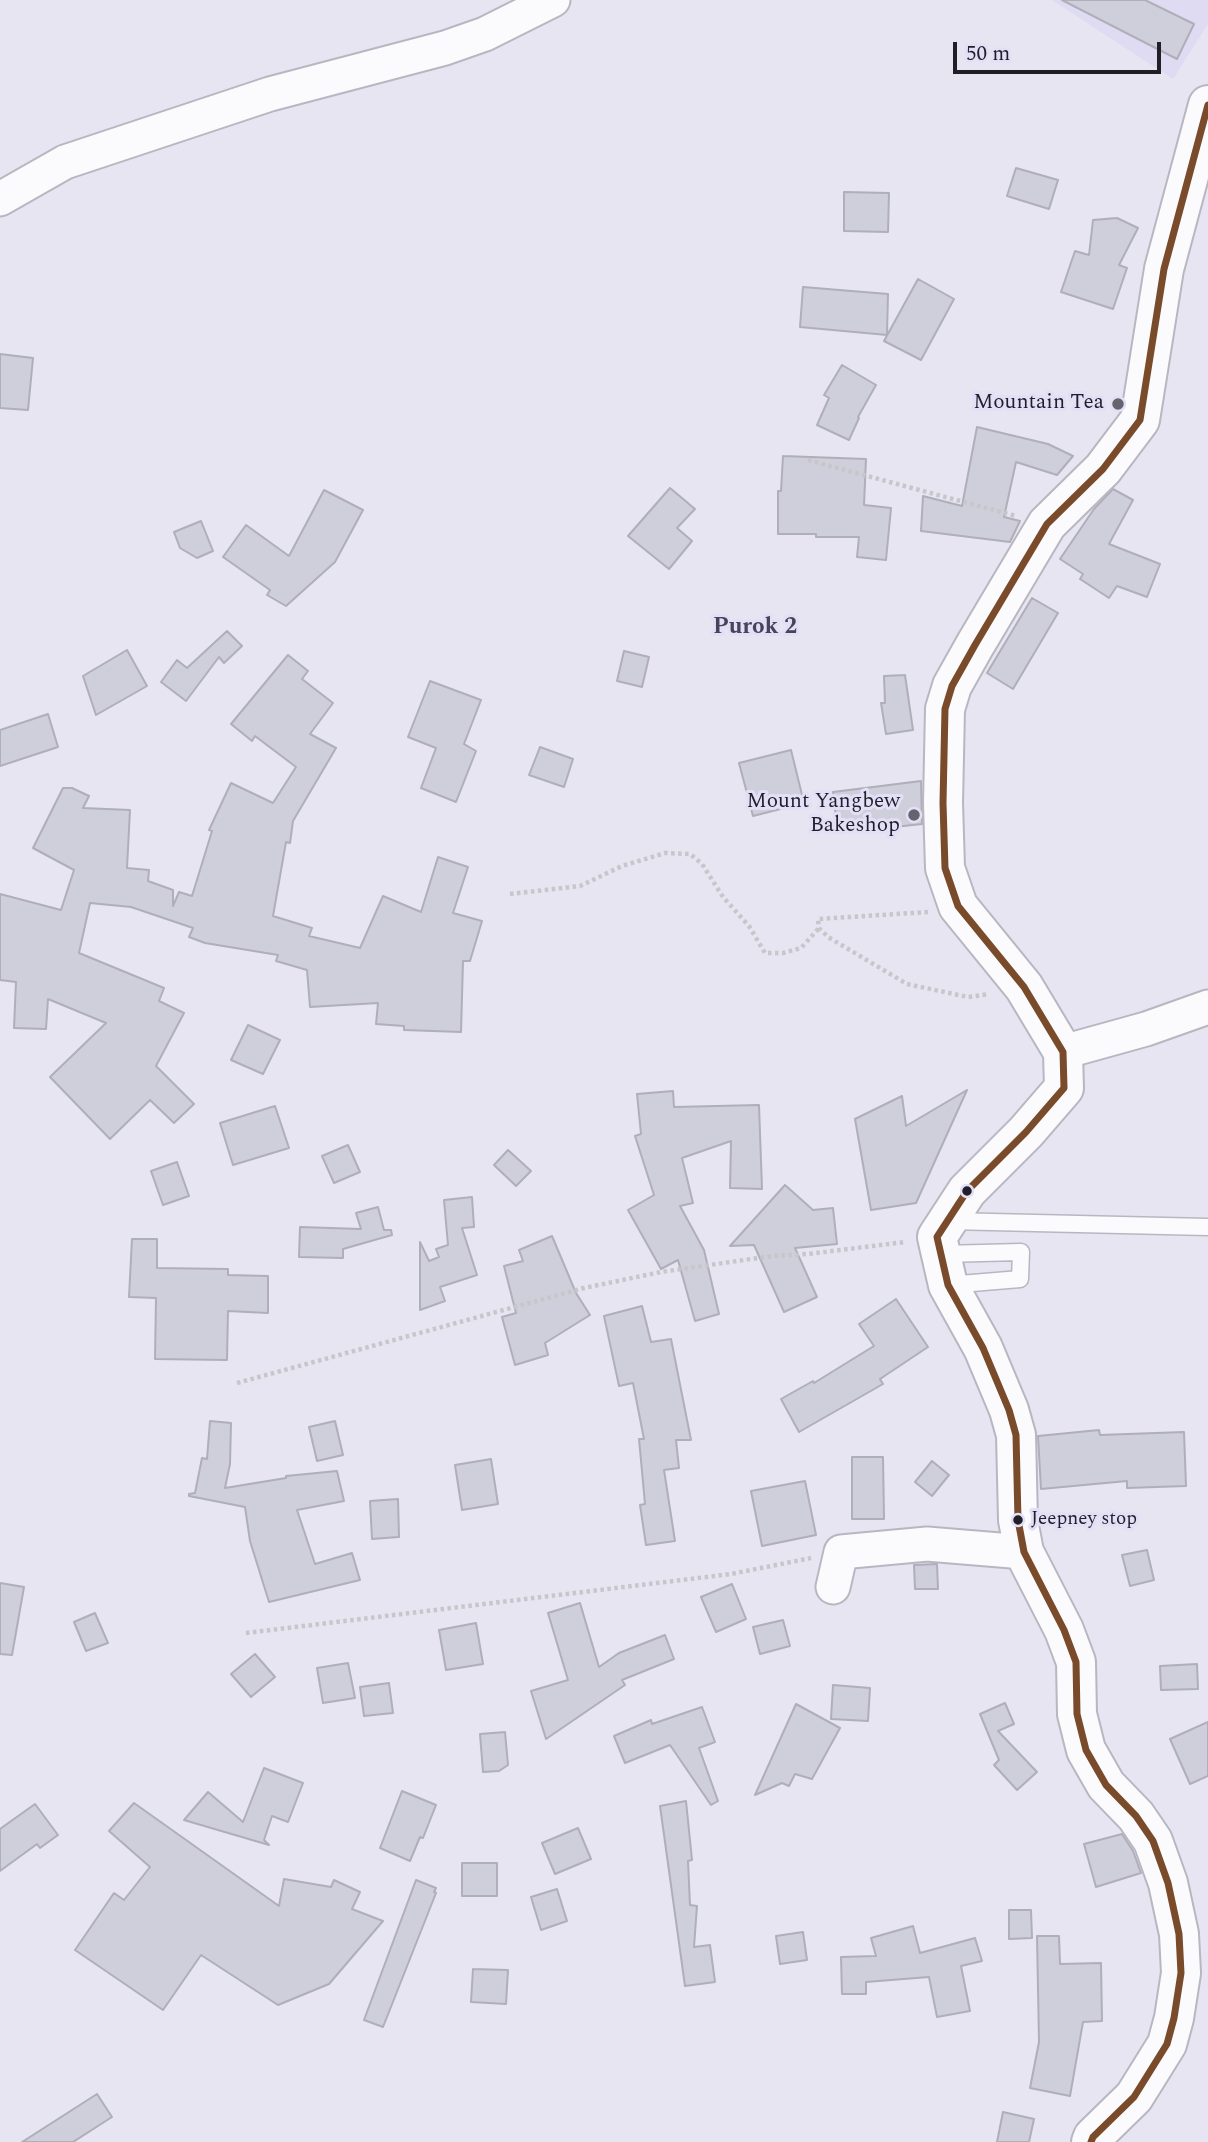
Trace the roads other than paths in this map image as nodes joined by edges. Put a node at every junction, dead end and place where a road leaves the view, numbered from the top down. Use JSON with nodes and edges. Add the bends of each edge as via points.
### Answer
{"nodes":[{"id":1,"x":553,"y":0,"type":"edge"},
{"id":2,"x":1208,"y":106,"type":"edge"},
{"id":3,"x":0,"y":199,"type":"edge"},
{"id":4,"x":1208,"y":1007,"type":"edge"},
{"id":5,"x":1063,"y":1052,"type":"junction"},
{"id":6,"x":1208,"y":1227,"type":"edge"},
{"id":7,"x":943,"y":1249,"type":"junction"},
{"id":8,"x":1024,"y":1552,"type":"junction"},
{"id":9,"x":833,"y":1587,"type":"dead end"},
{"id":10,"x":1091,"y":2142,"type":"edge"}],
"edges":[{"from":1,"to":3,"type":"street","via":[[485,34],[270,94],[65,162]]},
{"from":2,"to":5,"type":"main road","via":[[1164,269],[1140,420],[1103,469],[1047,524],[957,676],[945,709],[945,868],[958,906],[1024,987]]},
{"from":4,"to":5,"type":"street","via":[[1146,1030]]},
{"from":5,"to":7,"type":"main road","via":[[1064,1088],[967,1191]]},
{"from":6,"to":7,"type":"lane"},
{"from":7,"to":8,"type":"main road","via":[[1016,1435],[1018,1520]]},
{"from":8,"to":9,"type":"street","via":[[927,1544],[841,1552]]},
{"from":8,"to":10,"type":"main road","via":[[1076,1662],[1077,1714],[1086,1750],[1106,1785],[1153,1841],[1179,1934],[1181,1973],[1167,2044],[1133,2097]]}]}
